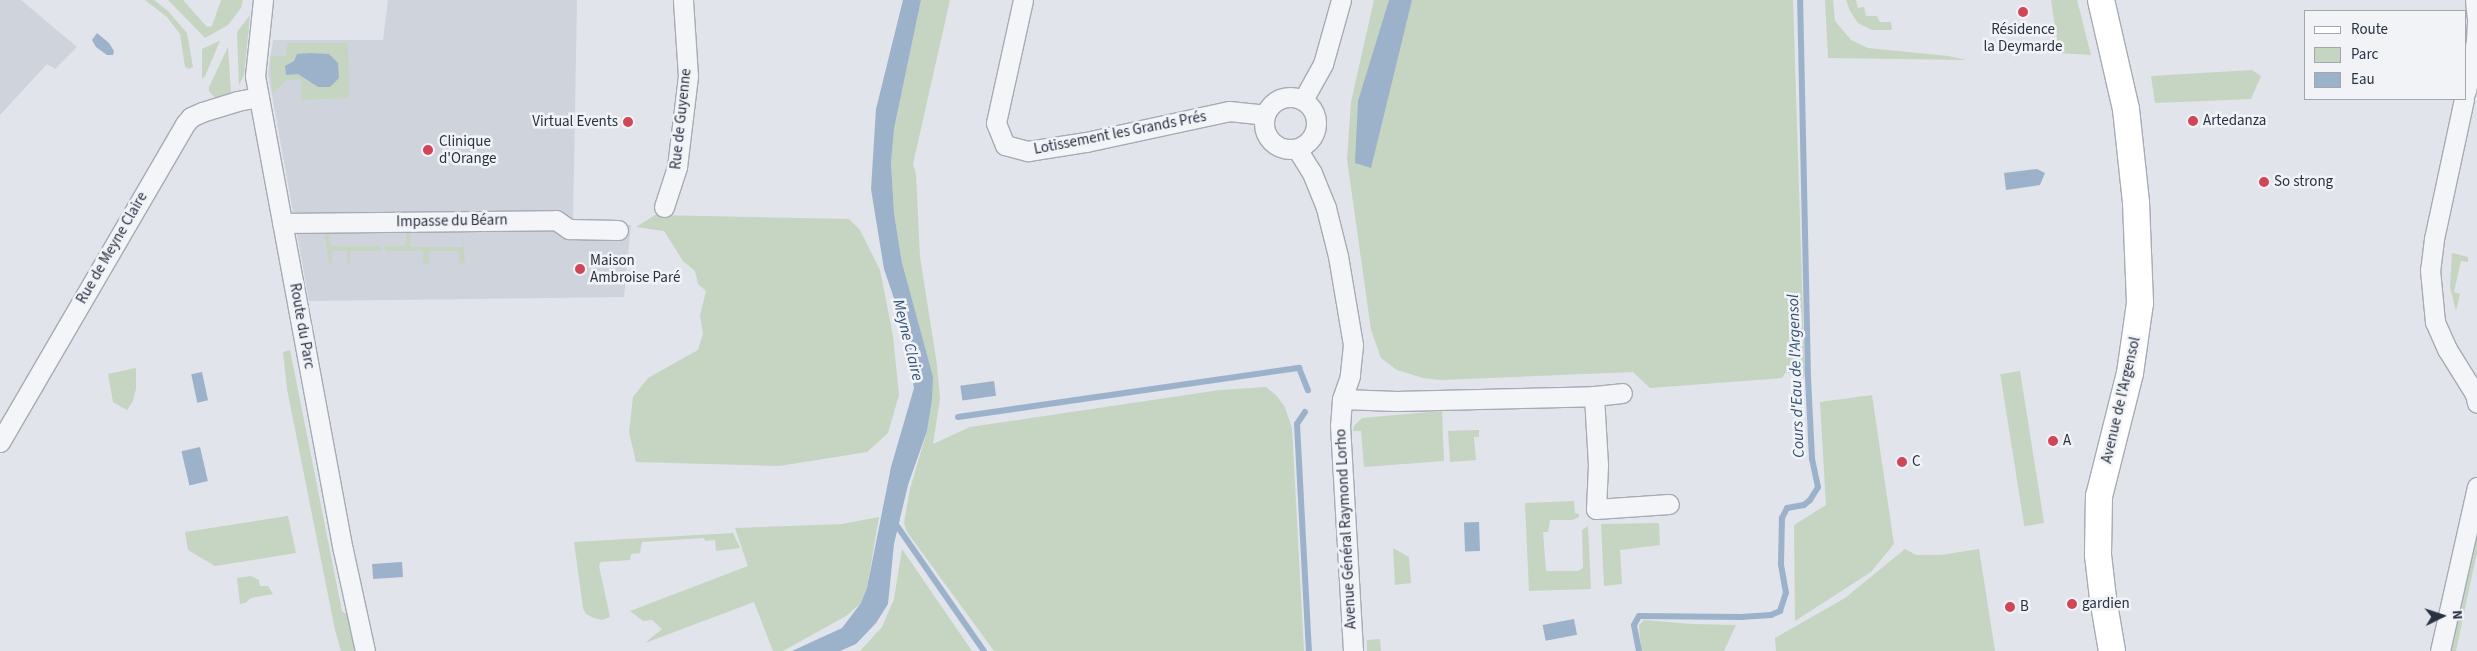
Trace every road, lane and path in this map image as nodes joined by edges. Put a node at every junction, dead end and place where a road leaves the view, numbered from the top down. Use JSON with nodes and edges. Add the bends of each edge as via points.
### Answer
{"nodes":[{"id":1,"x":263,"y":0,"type":"edge"},
{"id":2,"x":682,"y":0,"type":"edge"},
{"id":3,"x":1023,"y":0,"type":"edge"},
{"id":4,"x":1341,"y":0,"type":"edge"},
{"id":5,"x":2101,"y":0,"type":"edge"},
{"id":6,"x":2475,"y":0,"type":"edge"},
{"id":7,"x":2477,"y":18,"type":"edge"},
{"id":8,"x":2477,"y":23,"type":"edge"},
{"id":9,"x":2467,"y":86,"type":"edge"},
{"id":10,"x":259,"y":97,"type":"junction"},
{"id":11,"x":1303,"y":100,"type":"junction"},
{"id":12,"x":2464,"y":100,"type":"edge"},
{"id":13,"x":1265,"y":115,"type":"junction"},
{"id":14,"x":1297,"y":149,"type":"junction"},
{"id":15,"x":664,"y":207,"type":"dead end"},
{"id":16,"x":282,"y":222,"type":"junction"},
{"id":17,"x":618,"y":230,"type":"dead end"},
{"id":18,"x":1622,"y":393,"type":"dead end"},
{"id":19,"x":1594,"y":396,"type":"junction"},
{"id":20,"x":1342,"y":399,"type":"junction"},
{"id":21,"x":2477,"y":403,"type":"edge"},
{"id":22,"x":0,"y":442,"type":"edge"},
{"id":23,"x":2477,"y":487,"type":"edge"},
{"id":24,"x":1670,"y":504,"type":"dead end"},
{"id":25,"x":365,"y":651,"type":"edge"},
{"id":26,"x":1353,"y":651,"type":"edge"},
{"id":27,"x":2112,"y":651,"type":"edge"},
{"id":28,"x":2440,"y":651,"type":"edge"}],
"edges":[{"from":1,"to":10,"type":"street","name":"Route du Parc","via":[[255,76]]},
{"from":2,"to":15,"type":"street","name":"Rue de Guyenne","via":[[688,76],[677,167]]},
{"from":3,"to":13,"type":"street","name":"Lotissement les Grands Prés","via":[[996,123],[1005,145],[1028,152],[1229,111]]},
{"from":4,"to":11,"type":"street","via":[[1323,64]]},
{"from":5,"to":27,"type":"street","name":"Avenue de l'Argensol","via":[[2126,109],[2136,204],[2140,295],[2132,364],[2099,496],[2098,556]]},
{"from":6,"to":7,"type":"street"},
{"from":8,"to":9,"type":"street"},
{"from":10,"to":16,"type":"street","name":"Route du Parc"},
{"from":10,"to":22,"type":"street","name":"Rue de Meyne Claire","via":[[191,117]]},
{"from":11,"to":13,"type":"street","via":[[1280,99]]},
{"from":11,"to":14,"type":"street","via":[[1314,114],[1315,131],[1311,139]]},
{"from":12,"to":21,"type":"street","via":[[2430,270],[2435,322]]},
{"from":13,"to":14,"type":"street","via":[[1265,131],[1274,144],[1289,150]]},
{"from":14,"to":20,"type":"street","name":"Avenue Général Raymond Lorho","via":[[1322,194],[1338,256],[1353,345],[1350,376]]},
{"from":16,"to":17,"type":"street","name":"Impasse du Béarn","via":[[556,220],[569,229]]},
{"from":16,"to":25,"type":"street","name":"Route du Parc"},
{"from":18,"to":19,"type":"street"},
{"from":19,"to":20,"type":"street","via":[[1396,401]]},
{"from":19,"to":24,"type":"street","via":[[1598,465],[1596,509]]},
{"from":20,"to":26,"type":"street","name":"Avenue Général Raymond Lorho","via":[[1340,459]]},
{"from":23,"to":28,"type":"street"}]}
